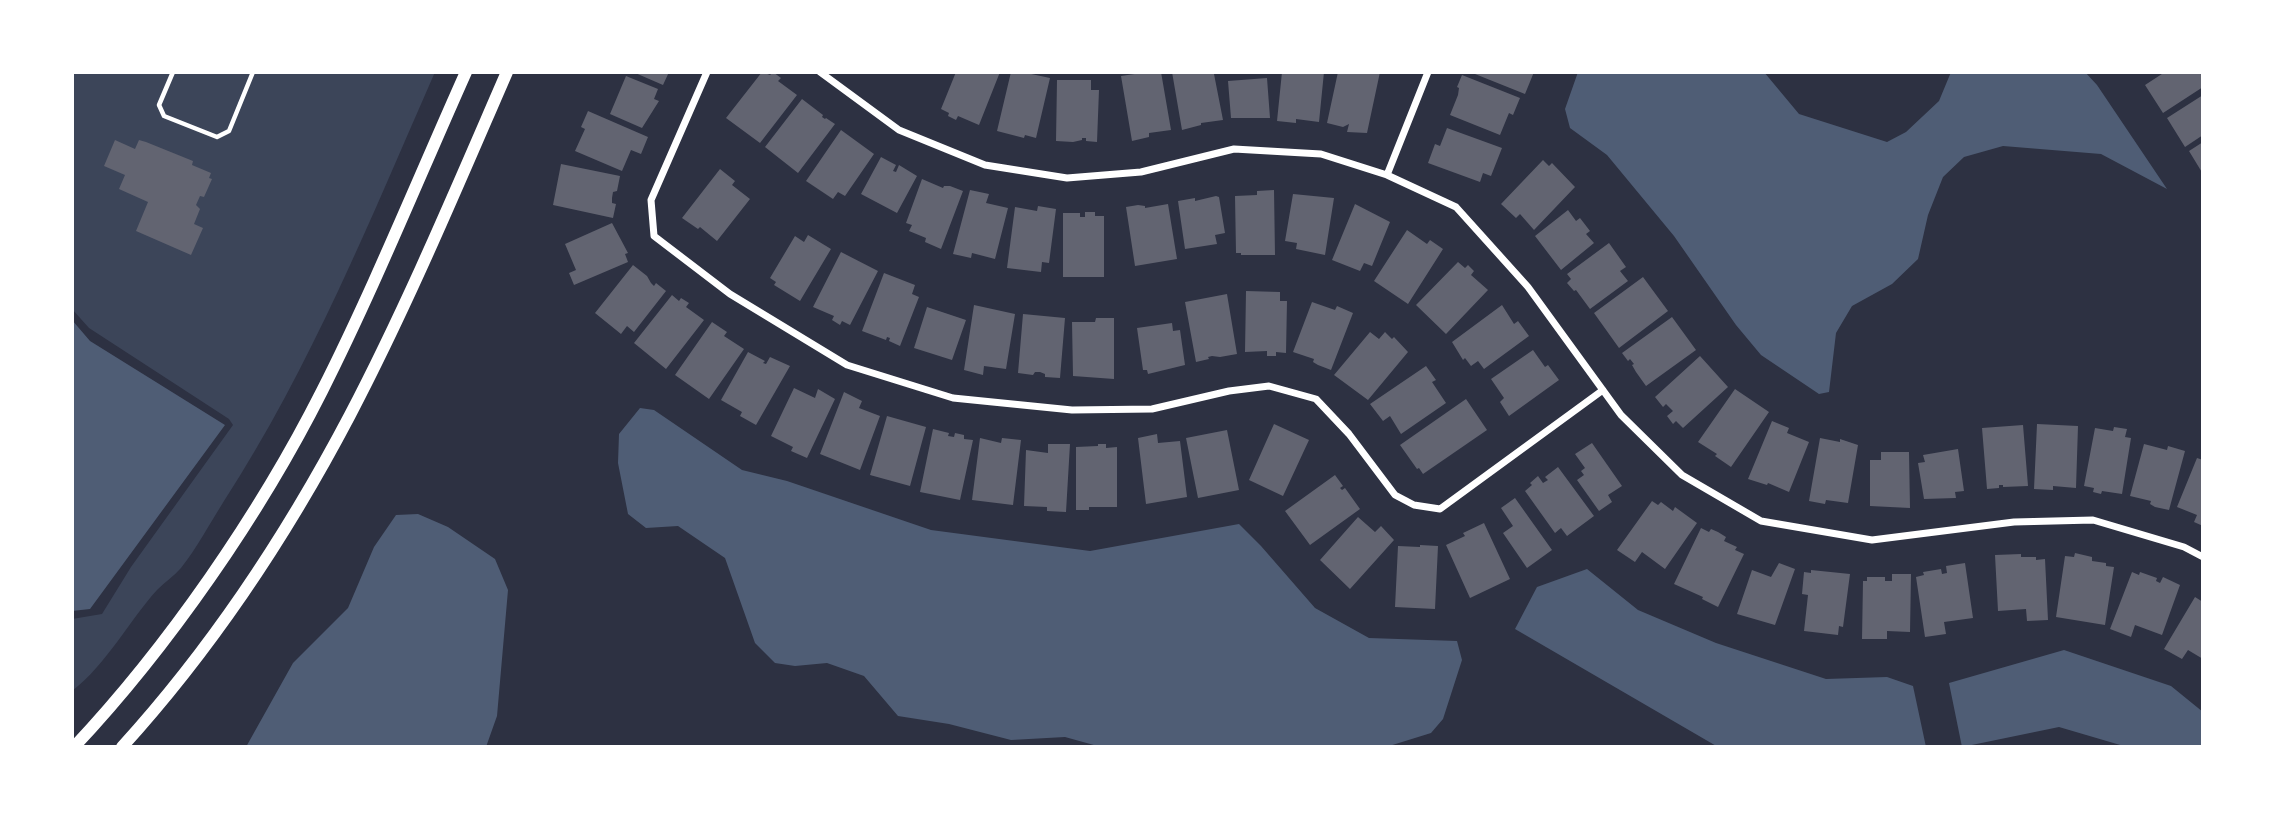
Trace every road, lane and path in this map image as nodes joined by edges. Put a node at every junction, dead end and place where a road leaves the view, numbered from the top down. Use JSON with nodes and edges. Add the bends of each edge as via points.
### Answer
{"nodes":[{"id":1,"x":173,"y":72,"type":"edge"},
{"id":2,"x":253,"y":72,"type":"edge"},
{"id":3,"x":466,"y":72,"type":"edge"},
{"id":4,"x":507,"y":72,"type":"edge"},
{"id":5,"x":707,"y":72,"type":"edge"},
{"id":6,"x":820,"y":72,"type":"edge"},
{"id":7,"x":1428,"y":72,"type":"edge"},
{"id":8,"x":1387,"y":175,"type":"junction"},
{"id":9,"x":1603,"y":390,"type":"junction"},
{"id":10,"x":2203,"y":557,"type":"edge"},
{"id":11,"x":74,"y":747,"type":"edge"},
{"id":12,"x":122,"y":747,"type":"edge"}],
"edges":[{"from":1,"to":2,"type":"lane","via":[[159,105],[164,116],[217,136],[229,131]]},
{"from":3,"to":11,"type":"main road","via":[[322,392],[276,473],[164,640]]},
{"from":4,"to":12,"type":"main road","via":[[385,346],[301,504],[238,599]]},
{"from":5,"to":9,"type":"street","via":[[651,200],[654,236],[730,294],[847,365],[953,398],[1072,410],[1152,409],[1269,386],[1316,399],[1395,495],[1414,505],[1440,509]]},
{"from":6,"to":8,"type":"street","via":[[899,130],[985,165],[1066,178],[1141,172],[1234,149],[1321,154]]},
{"from":7,"to":8,"type":"street"},
{"from":8,"to":9,"type":"street","via":[[1456,207],[1528,287]]},
{"from":9,"to":10,"type":"street","via":[[1621,415],[1682,475],[1760,521],[1872,540],[2014,522],[2092,520]]}]}
